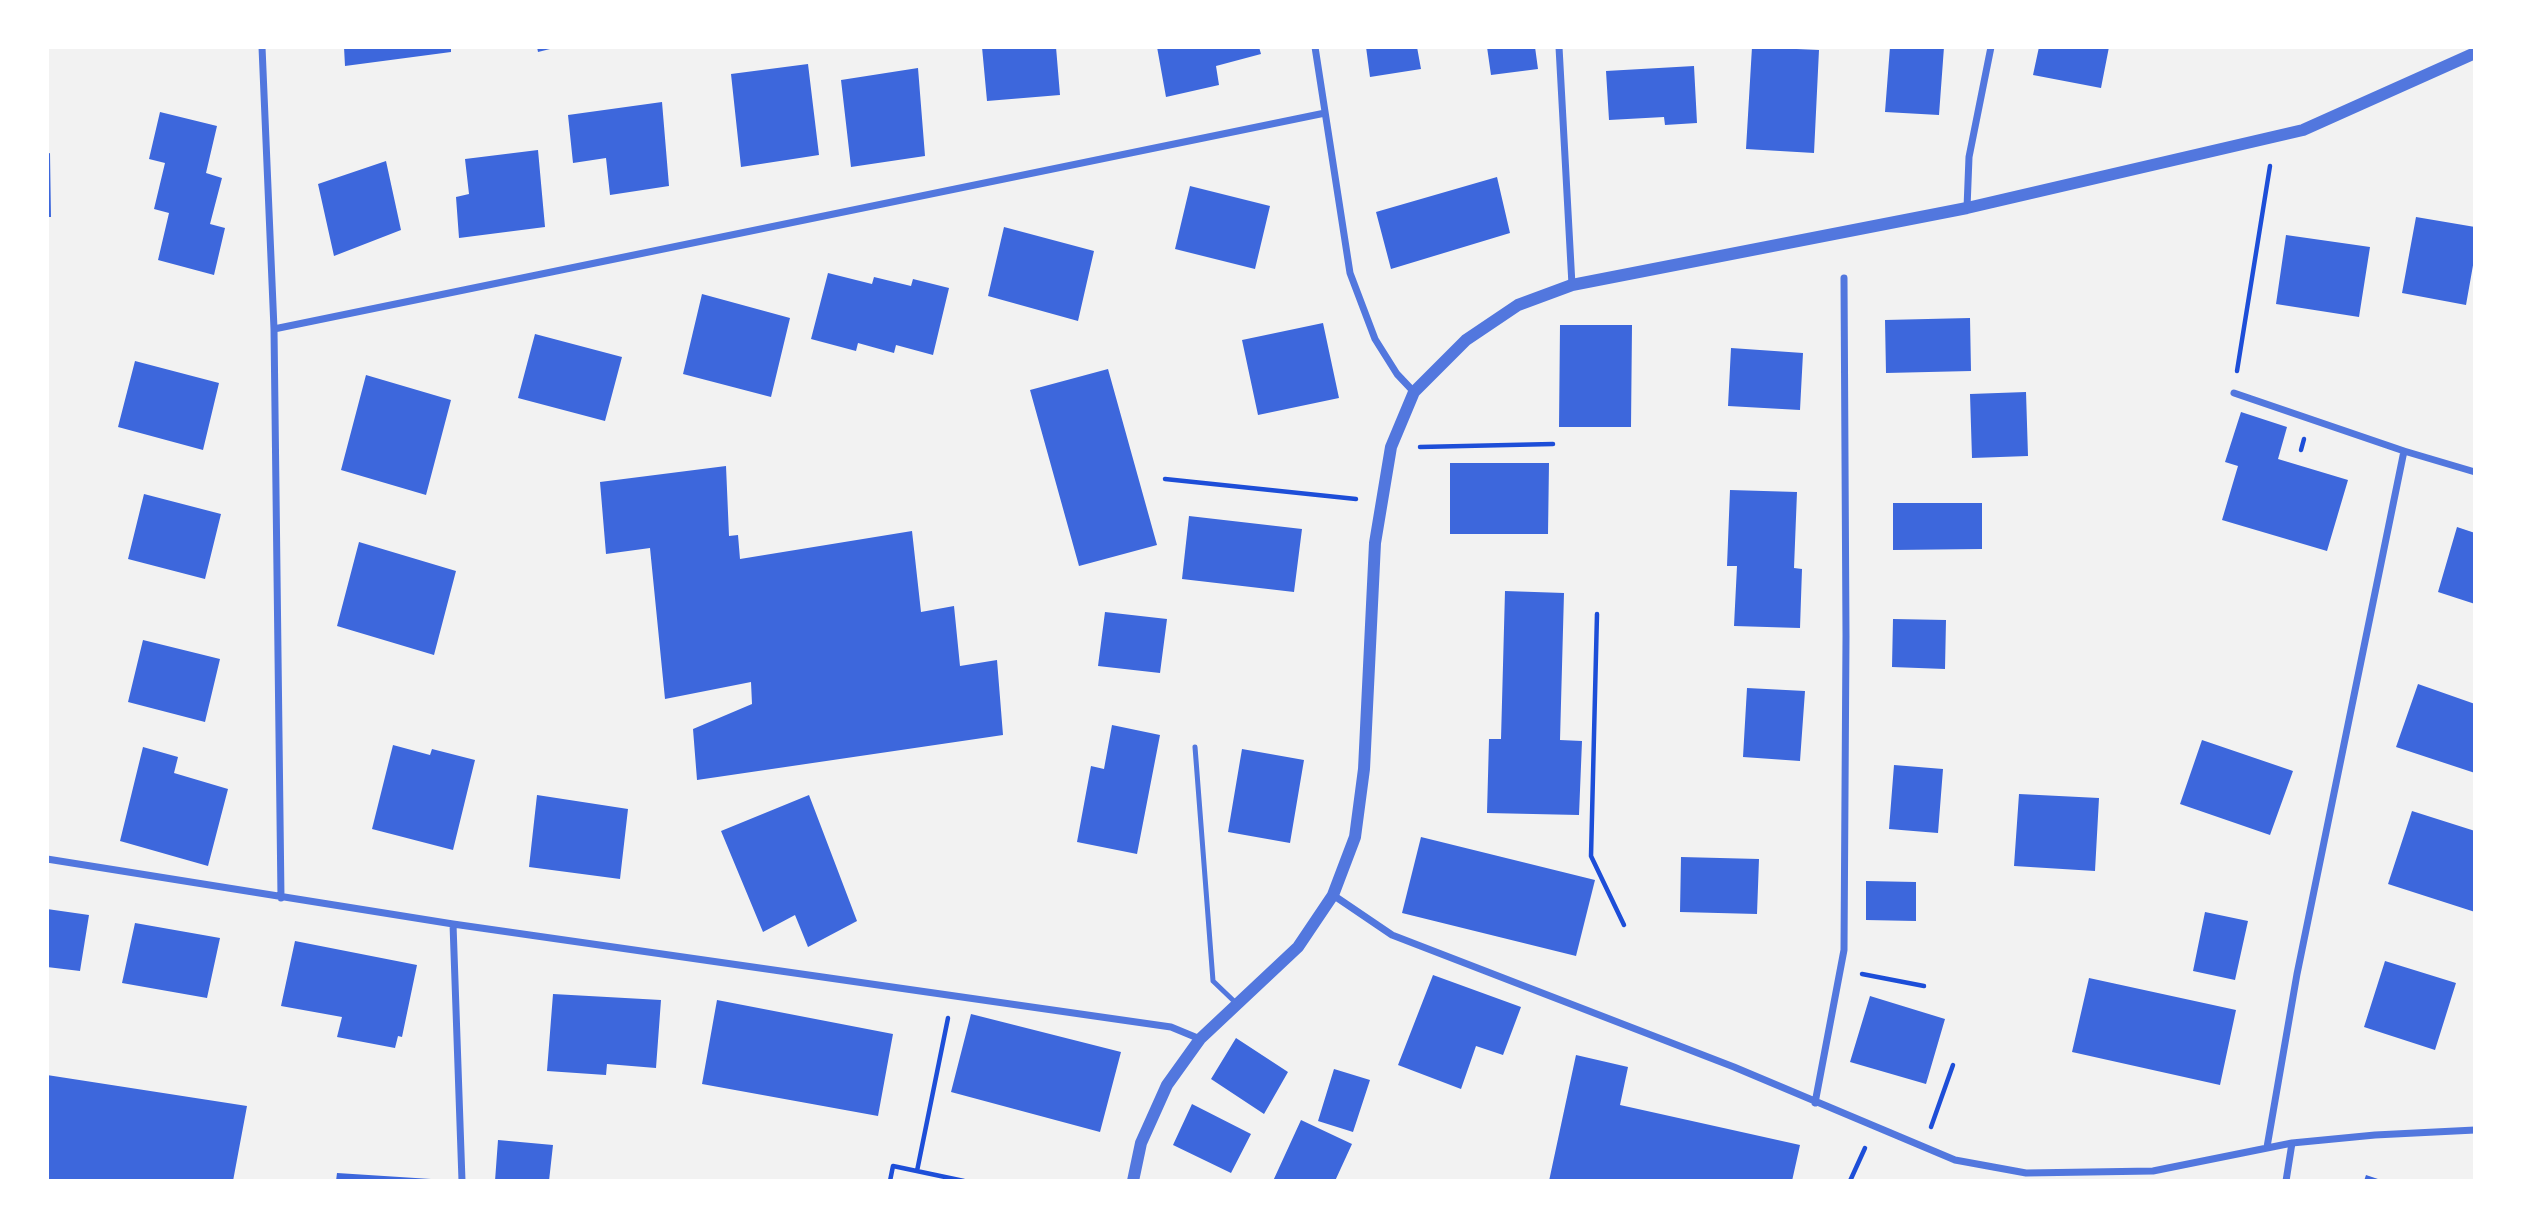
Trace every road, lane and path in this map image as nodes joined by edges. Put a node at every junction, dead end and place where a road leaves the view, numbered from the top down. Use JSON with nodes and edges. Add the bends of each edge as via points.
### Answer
{"nodes":[{"id":1,"x":262,"y":47,"type":"edge"},
{"id":2,"x":1315,"y":47,"type":"edge"},
{"id":3,"x":1559,"y":47,"type":"edge"},
{"id":4,"x":1991,"y":47,"type":"edge"},
{"id":5,"x":2475,"y":53,"type":"edge"},
{"id":6,"x":1325,"y":113,"type":"junction"},
{"id":7,"x":2275,"y":137,"type":"junction"},
{"id":8,"x":1967,"y":208,"type":"junction"},
{"id":9,"x":1844,"y":278,"type":"dead end"},
{"id":10,"x":1572,"y":285,"type":"junction"},
{"id":11,"x":274,"y":328,"type":"junction"},
{"id":12,"x":1414,"y":392,"type":"junction"},
{"id":13,"x":2234,"y":393,"type":"joint"},
{"id":14,"x":1553,"y":444,"type":"dead end"},
{"id":15,"x":1391,"y":447,"type":"junction"},
{"id":16,"x":2404,"y":451,"type":"junction"},
{"id":17,"x":2475,"y":471,"type":"edge"},
{"id":18,"x":1165,"y":479,"type":"dead end"},
{"id":19,"x":1381,"y":502,"type":"junction"},
{"id":20,"x":1597,"y":614,"type":"dead end"},
{"id":21,"x":1195,"y":747,"type":"dead end"},
{"id":22,"x":47,"y":859,"type":"edge"},
{"id":23,"x":1333,"y":895,"type":"junction"},
{"id":24,"x":281,"y":898,"type":"junction"},
{"id":25,"x":453,"y":925,"type":"junction"},
{"id":26,"x":1624,"y":925,"type":"dead end"},
{"id":27,"x":1840,"y":969,"type":"junction"},
{"id":28,"x":1924,"y":986,"type":"dead end"},
{"id":29,"x":952,"y":994,"type":"junction"},
{"id":30,"x":1237,"y":1004,"type":"junction"},
{"id":31,"x":1200,"y":1039,"type":"junction"},
{"id":32,"x":1953,"y":1065,"type":"dead end"},
{"id":33,"x":1815,"y":1103,"type":"junction"},
{"id":34,"x":1873,"y":1128,"type":"junction"},
{"id":35,"x":2475,"y":1130,"type":"edge"},
{"id":36,"x":2292,"y":1143,"type":"junction"},
{"id":37,"x":2267,"y":1147,"type":"junction"},
{"id":38,"x":1924,"y":1148,"type":"junction"},
{"id":39,"x":917,"y":1171,"type":"junction"},
{"id":40,"x":462,"y":1181,"type":"edge"},
{"id":41,"x":890,"y":1181,"type":"edge"},
{"id":42,"x":964,"y":1181,"type":"edge"},
{"id":43,"x":1133,"y":1181,"type":"edge"},
{"id":44,"x":1850,"y":1181,"type":"edge"},
{"id":45,"x":2286,"y":1181,"type":"edge"}],
"edges":[{"from":1,"to":11,"type":"street"},
{"from":2,"to":6,"type":"street"},
{"from":3,"to":10,"type":"street"},
{"from":4,"to":8,"type":"street","via":[[1969,157]]},
{"from":5,"to":7,"type":"street","via":[[2303,130]]},
{"from":6,"to":11,"type":"street"},
{"from":6,"to":12,"type":"street","via":[[1350,273],[1375,339]]},
{"from":7,"to":8,"type":"street"},
{"from":7,"to":13,"type":"path"},
{"from":8,"to":10,"type":"street"},
{"from":9,"to":27,"type":"street","via":[[1846,636],[1844,950]]},
{"from":10,"to":12,"type":"street","via":[[1518,306],[1466,340]]},
{"from":11,"to":24,"type":"street"},
{"from":12,"to":15,"type":"street"},
{"from":13,"to":16,"type":"street"},
{"from":14,"to":15,"type":"path"},
{"from":15,"to":19,"type":"street"},
{"from":16,"to":17,"type":"street"},
{"from":16,"to":37,"type":"street","via":[[2334,785]]},
{"from":18,"to":19,"type":"path"},
{"from":19,"to":23,"type":"street","via":[[1364,769],[1355,837]]},
{"from":20,"to":26,"type":"path","via":[[1591,856]]},
{"from":21,"to":30,"type":"lane","via":[[1213,981]]},
{"from":22,"to":24,"type":"street"},
{"from":23,"to":30,"type":"street","via":[[1297,947]]},
{"from":23,"to":33,"type":"street","via":[[1392,935],[1734,1067]]},
{"from":24,"to":25,"type":"street"},
{"from":25,"to":29,"type":"street"},
{"from":25,"to":40,"type":"street"},
{"from":27,"to":28,"type":"path"},
{"from":27,"to":33,"type":"street"},
{"from":29,"to":31,"type":"street","via":[[1171,1027]]},
{"from":29,"to":39,"type":"path"},
{"from":30,"to":31,"type":"street"},
{"from":31,"to":43,"type":"street","via":[[1167,1085],[1141,1143]]},
{"from":32,"to":38,"type":"path"},
{"from":33,"to":34,"type":"street"},
{"from":34,"to":38,"type":"street"},
{"from":34,"to":44,"type":"path"},
{"from":35,"to":36,"type":"street"},
{"from":36,"to":37,"type":"street"},
{"from":36,"to":45,"type":"street"},
{"from":37,"to":38,"type":"street","via":[[2153,1171],[2039,1173],[1955,1160]]},
{"from":39,"to":41,"type":"path","via":[[893,1166]]},
{"from":39,"to":42,"type":"path"}]}
